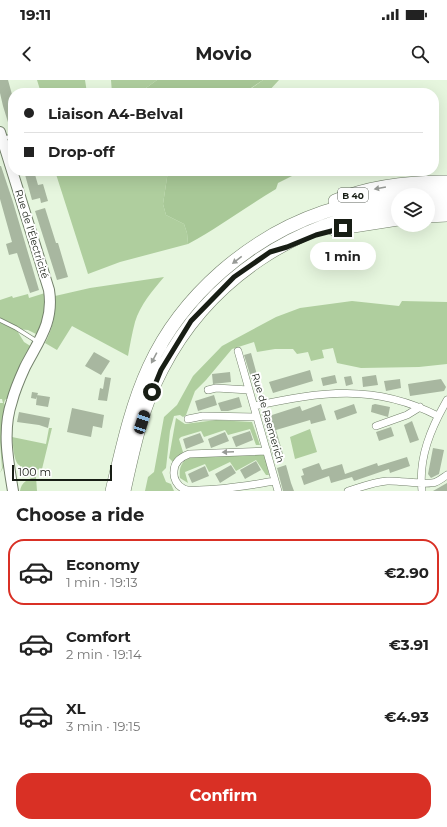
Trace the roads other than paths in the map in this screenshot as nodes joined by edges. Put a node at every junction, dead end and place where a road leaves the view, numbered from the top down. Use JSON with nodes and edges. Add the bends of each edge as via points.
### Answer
{"nodes":[{"id":1,"x":1,"y":136,"type":"edge"},
{"id":2,"x":8,"y":158,"type":"edge"},
{"id":3,"x":13,"y":176,"type":"edge"},
{"id":4,"x":447,"y":182,"type":"edge"},
{"id":5,"x":447,"y":192,"type":"edge"},
{"id":6,"x":435,"y":193,"type":"edge"},
{"id":7,"x":391,"y":197,"type":"edge"},
{"id":8,"x":447,"y":204,"type":"edge"},
{"id":9,"x":435,"y":205,"type":"edge"},
{"id":10,"x":391,"y":209,"type":"edge"},
{"id":11,"x":447,"y":215,"type":"edge"},
{"id":12,"x":435,"y":216,"type":"edge"},
{"id":13,"x":391,"y":220,"type":"edge"},
{"id":14,"x":268,"y":237,"type":"junction"},
{"id":15,"x":270,"y":252,"type":"junction"},
{"id":16,"x":0,"y":320,"type":"edge"},
{"id":17,"x":39,"y":343,"type":"junction"},
{"id":18,"x":238,"y":351,"type":"dead end"},
{"id":19,"x":208,"y":390,"type":"dead end"},
{"id":20,"x":249,"y":390,"type":"junction"},
{"id":21,"x":447,"y":400,"type":"edge"},
{"id":22,"x":254,"y":406,"type":"junction"},
{"id":23,"x":420,"y":407,"type":"junction"},
{"id":24,"x":438,"y":416,"type":"junction"},
{"id":25,"x":257,"y":417,"type":"junction"},
{"id":26,"x":188,"y":419,"type":"dead end"},
{"id":27,"x":376,"y":426,"type":"dead end"},
{"id":28,"x":267,"y":451,"type":"junction"},
{"id":29,"x":447,"y":475,"type":"edge"},
{"id":30,"x":275,"y":481,"type":"junction"},
{"id":31,"x":421,"y":483,"type":"junction"},
{"id":32,"x":13,"y":491,"type":"edge"},
{"id":33,"x":112,"y":491,"type":"edge"},
{"id":34,"x":124,"y":491,"type":"edge"},
{"id":35,"x":278,"y":491,"type":"edge"},
{"id":36,"x":348,"y":491,"type":"edge"},
{"id":37,"x":422,"y":491,"type":"edge"}],
"edges":[{"from":1,"to":2,"type":"main road","name":"Rue de l'Électricité"},
{"from":3,"to":17,"type":"main road","name":"Rue de l'Électricité","via":[[49,290],[51,307]]},
{"from":4,"to":14,"type":"highway","number":"B 40","one_way":true,"via":[[363,191],[290,221]]},
{"from":5,"to":6,"type":"highway"},
{"from":7,"to":14,"type":"highway","number":"B 40","via":[[369,200],[323,213]]},
{"from":8,"to":9,"type":"highway"},
{"from":10,"to":15,"type":"highway","number":"B 40","via":[[368,213],[314,229]]},
{"from":11,"to":12,"type":"highway"},
{"from":13,"to":15,"type":"highway","number":"B 40","via":[[332,230]]},
{"from":14,"to":33,"type":"highway","number":"B 40","one_way":true,"via":[[220,273],[176,322],[150,366],[140,389],[120,454]]},
{"from":15,"to":34,"type":"highway","number":"B 40","via":[[251,264],[221,290],[191,321],[181,336],[155,384],[138,432]]},
{"from":16,"to":17,"type":"lane"},
{"from":17,"to":32,"type":"main road","name":"Rue de l'Électricité","via":[[18,382],[8,418],[6,436]]},
{"from":18,"to":20,"type":"street","name":"Rue de Raemerich"},
{"from":19,"to":20,"type":"street"},
{"from":20,"to":22,"type":"street","name":"Rue de Raemerich"},
{"from":21,"to":24,"type":"street"},
{"from":22,"to":23,"type":"street","via":[[299,396],[357,393],[384,396]]},
{"from":22,"to":25,"type":"street","name":"Rue de Raemerich"},
{"from":23,"to":24,"type":"street"},
{"from":23,"to":27,"type":"street","via":[[408,415]]},
{"from":24,"to":31,"type":"street","via":[[427,440]]},
{"from":25,"to":26,"type":"street","via":[[203,416]]},
{"from":25,"to":28,"type":"street","name":"Rue de Raemerich"},
{"from":28,"to":30,"type":"street","name":"Rue de Raemerich"},
{"from":28,"to":30,"type":"street","one_way":true,"via":[[182,456],[177,461],[174,478],[187,490],[240,487]]},
{"from":29,"to":31,"type":"street","via":[[436,482]]},
{"from":30,"to":35,"type":"street","name":"Rue de Raemerich"},
{"from":31,"to":36,"type":"street","via":[[385,481]]},
{"from":31,"to":37,"type":"street"}]}
